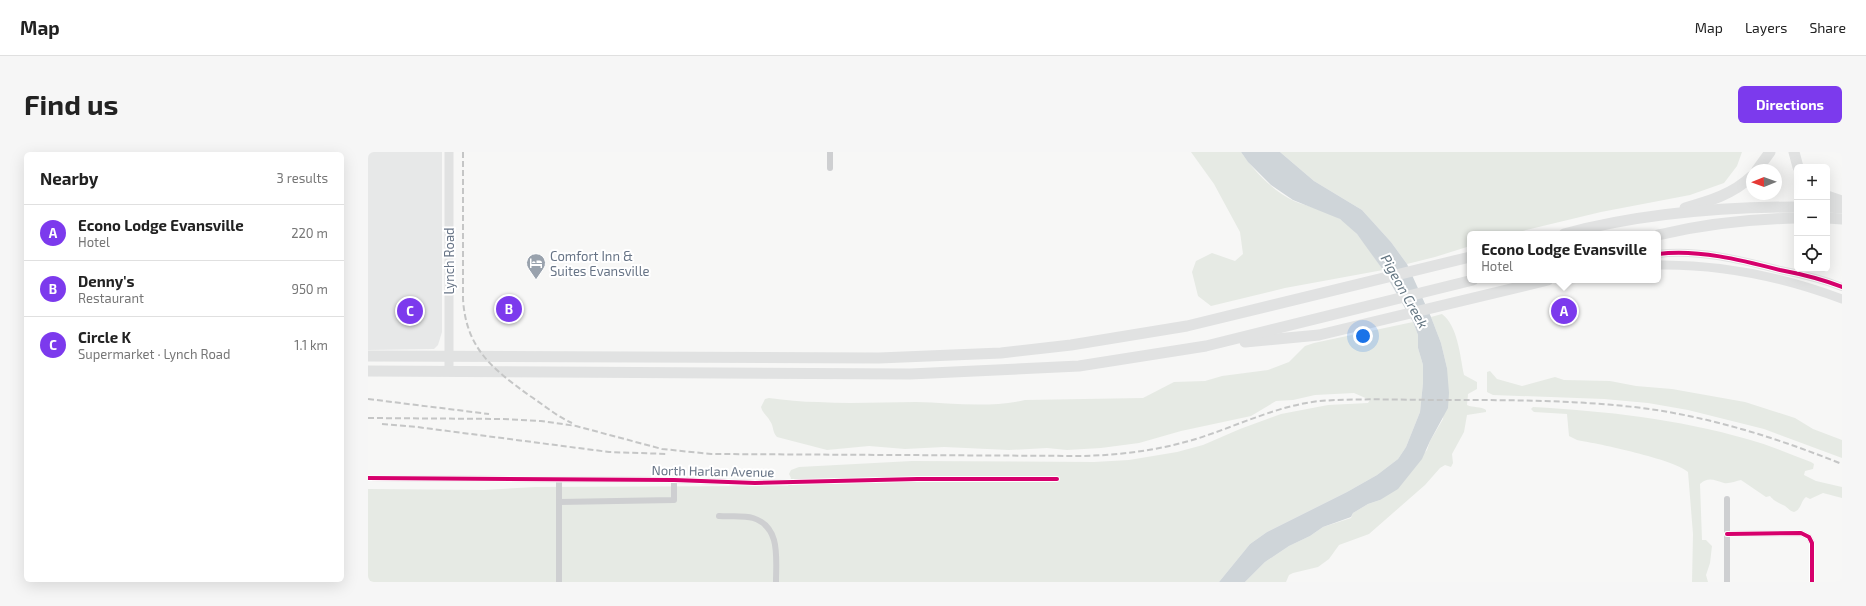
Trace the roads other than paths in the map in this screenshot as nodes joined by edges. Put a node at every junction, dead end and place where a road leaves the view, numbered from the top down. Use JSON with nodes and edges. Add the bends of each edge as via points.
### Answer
{"nodes":[{"id":1,"x":449,"y":152,"type":"edge"},
{"id":2,"x":830,"y":152,"type":"edge"},
{"id":3,"x":1770,"y":152,"type":"edge"},
{"id":4,"x":1794,"y":152,"type":"edge"},
{"id":5,"x":1761,"y":164,"type":"edge"},
{"id":6,"x":1797,"y":164,"type":"edge"},
{"id":7,"x":830,"y":168,"type":"dead end"},
{"id":8,"x":1746,"y":181,"type":"edge"},
{"id":9,"x":1830,"y":197,"type":"edge"},
{"id":10,"x":1842,"y":201,"type":"edge"},
{"id":11,"x":1794,"y":207,"type":"edge"},
{"id":12,"x":1830,"y":207,"type":"edge"},
{"id":13,"x":1842,"y":208,"type":"edge"},
{"id":14,"x":1651,"y":216,"type":"junction"},
{"id":15,"x":1794,"y":218,"type":"edge"},
{"id":16,"x":1830,"y":218,"type":"edge"},
{"id":17,"x":1842,"y":219,"type":"edge"},
{"id":18,"x":1577,"y":231,"type":"edge"},
{"id":19,"x":1661,"y":234,"type":"edge"},
{"id":20,"x":1661,"y":254,"type":"edge"},
{"id":21,"x":1467,"y":258,"type":"edge"},
{"id":22,"x":1661,"y":265,"type":"edge"},
{"id":23,"x":1467,"y":281,"type":"edge"},
{"id":24,"x":1536,"y":283,"type":"edge"},
{"id":25,"x":1842,"y":286,"type":"edge"},
{"id":26,"x":1842,"y":299,"type":"edge"},
{"id":27,"x":1206,"y":346,"type":"junction"},
{"id":28,"x":368,"y":356,"type":"edge"},
{"id":29,"x":449,"y":356,"type":"junction"},
{"id":30,"x":368,"y":371,"type":"edge"},
{"id":31,"x":449,"y":371,"type":"junction"},
{"id":32,"x":368,"y":478,"type":"edge"},
{"id":33,"x":1057,"y":479,"type":"dead end"},
{"id":34,"x":559,"y":480,"type":"junction"},
{"id":35,"x":674,"y":480,"type":"junction"},
{"id":36,"x":1727,"y":499,"type":"dead end"},
{"id":37,"x":559,"y":502,"type":"junction"},
{"id":38,"x":719,"y":516,"type":"dead end"},
{"id":39,"x":1727,"y":534,"type":"junction"},
{"id":40,"x":559,"y":582,"type":"edge"},
{"id":41,"x":776,"y":582,"type":"edge"},
{"id":42,"x":1727,"y":582,"type":"edge"},
{"id":43,"x":1812,"y":582,"type":"edge"}],
"edges":[{"from":1,"to":29,"type":"main road","name":"Lynch Road"},
{"from":2,"to":7,"type":"street"},
{"from":3,"to":5,"type":"highway"},
{"from":4,"to":6,"type":"highway"},
{"from":8,"to":14,"type":"highway","via":[[1716,199]]},
{"from":9,"to":10,"type":"highway"},
{"from":11,"to":14,"type":"highway","via":[[1729,209]]},
{"from":12,"to":13,"type":"highway"},
{"from":14,"to":18,"type":"highway"},
{"from":15,"to":19,"type":"highway","via":[[1727,223]]},
{"from":16,"to":17,"type":"highway"},
{"from":20,"to":25,"type":"street","via":[[1692,254],[1740,260]]},
{"from":21,"to":29,"type":"highway","via":[[1159,331],[1071,345],[980,354],[879,358]]},
{"from":22,"to":26,"type":"main road","via":[[1696,266],[1748,273],[1794,283]]},
{"from":23,"to":27,"type":"highway"},
{"from":24,"to":27,"type":"highway","via":[[1320,335]]},
{"from":27,"to":31,"type":"highway","via":[[1079,366],[910,374]]},
{"from":28,"to":29,"type":"highway"},
{"from":29,"to":31,"type":"main road","name":"Lynch Road"},
{"from":30,"to":31,"type":"highway"},
{"from":32,"to":34,"type":"street","name":"North Harlan Avenue"},
{"from":33,"to":35,"type":"street","name":"North Harlan Avenue","via":[[755,483]]},
{"from":34,"to":35,"type":"street","name":"North Harlan Avenue"},
{"from":34,"to":37,"type":"street"},
{"from":35,"to":37,"type":"street","via":[[674,500]]},
{"from":36,"to":39,"type":"street"},
{"from":37,"to":40,"type":"street"},
{"from":38,"to":41,"type":"street","via":[[752,518],[770,528],[775,540]]},
{"from":39,"to":42,"type":"street"},
{"from":39,"to":43,"type":"street","via":[[1801,533],[1807,536],[1812,543]]}]}
